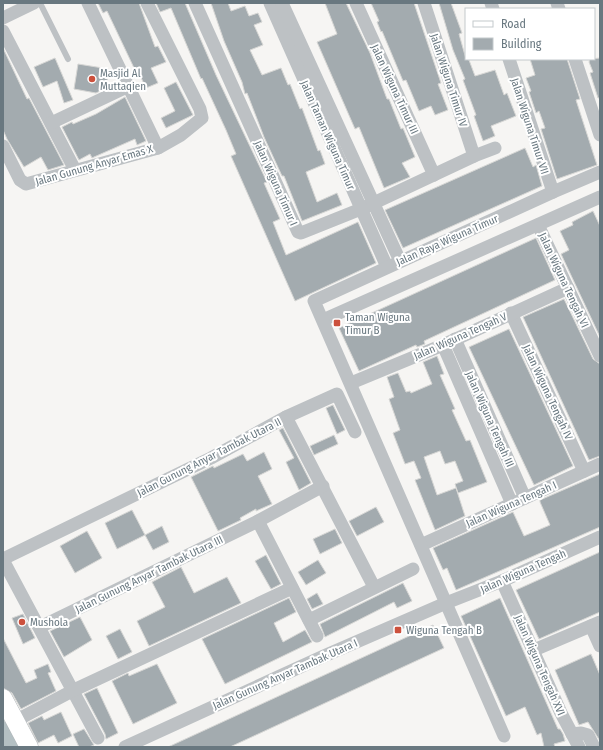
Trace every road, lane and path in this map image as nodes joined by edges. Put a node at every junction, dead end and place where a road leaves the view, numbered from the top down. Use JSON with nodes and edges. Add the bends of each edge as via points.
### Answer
{"nodes":[{"id":1,"x":34,"y":3,"type":"edge"},
{"id":2,"x":40,"y":3,"type":"edge"},
{"id":3,"x":88,"y":3,"type":"edge"},
{"id":4,"x":147,"y":3,"type":"edge"},
{"id":5,"x":195,"y":3,"type":"edge"},
{"id":6,"x":270,"y":3,"type":"edge"},
{"id":7,"x":282,"y":3,"type":"edge"},
{"id":8,"x":356,"y":3,"type":"edge"},
{"id":9,"x":424,"y":3,"type":"edge"},
{"id":10,"x":3,"y":18,"type":"edge"},
{"id":11,"x":3,"y":31,"type":"edge"},
{"id":12,"x":295,"y":45,"type":"junction"},
{"id":13,"x":68,"y":59,"type":"dead end"},
{"id":14,"x":509,"y":60,"type":"edge"},
{"id":15,"x":575,"y":60,"type":"edge"},
{"id":16,"x":127,"y":86,"type":"junction"},
{"id":17,"x":595,"y":104,"type":"edge"},
{"id":18,"x":52,"y":123,"type":"junction"},
{"id":19,"x":600,"y":135,"type":"edge"},
{"id":20,"x":3,"y":146,"type":"edge"},
{"id":21,"x":158,"y":148,"type":"junction"},
{"id":22,"x":495,"y":148,"type":"dead end"},
{"id":23,"x":474,"y":156,"type":"junction"},
{"id":24,"x":75,"y":170,"type":"junction"},
{"id":25,"x":600,"y":172,"type":"edge"},
{"id":26,"x":434,"y":175,"type":"junction"},
{"id":27,"x":553,"y":192,"type":"junction"},
{"id":28,"x":599,"y":199,"type":"edge"},
{"id":29,"x":374,"y":203,"type":"junction"},
{"id":30,"x":361,"y":209,"type":"junction"},
{"id":31,"x":538,"y":225,"type":"junction"},
{"id":32,"x":400,"y":261,"type":"junction"},
{"id":33,"x":387,"y":267,"type":"junction"},
{"id":34,"x":568,"y":288,"type":"junction"},
{"id":35,"x":511,"y":313,"type":"junction"},
{"id":36,"x":323,"y":320,"type":"junction"},
{"id":37,"x":449,"y":342,"type":"junction"},
{"id":38,"x":600,"y":356,"type":"edge"},
{"id":39,"x":351,"y":382,"type":"junction"},
{"id":40,"x":286,"y":417,"type":"junction"},
{"id":41,"x":355,"y":432,"type":"dead end"},
{"id":42,"x":600,"y":464,"type":"edge"},
{"id":43,"x":584,"y":471,"type":"junction"},
{"id":44,"x":323,"y":486,"type":"junction"},
{"id":45,"x":525,"y":498,"type":"junction"},
{"id":46,"x":512,"y":504,"type":"junction"},
{"id":47,"x":258,"y":521,"type":"junction"},
{"id":48,"x":600,"y":537,"type":"edge"},
{"id":49,"x":421,"y":545,"type":"junction"},
{"id":50,"x":3,"y":559,"type":"edge"},
{"id":51,"x":413,"y":569,"type":"dead end"},
{"id":52,"x":502,"y":581,"type":"junction"},
{"id":53,"x":374,"y":587,"type":"junction"},
{"id":54,"x":292,"y":588,"type":"junction"},
{"id":55,"x":446,"y":603,"type":"junction"},
{"id":56,"x":309,"y":620,"type":"junction"},
{"id":57,"x":596,"y":624,"type":"edge"},
{"id":58,"x":40,"y":627,"type":"junction"},
{"id":59,"x":317,"y":636,"type":"dead end"},
{"id":60,"x":600,"y":646,"type":"edge"},
{"id":61,"x":534,"y":650,"type":"junction"},
{"id":62,"x":74,"y":690,"type":"junction"},
{"id":63,"x":3,"y":698,"type":"edge"},
{"id":64,"x":15,"y":721,"type":"junction"},
{"id":65,"x":572,"y":734,"type":"junction"},
{"id":66,"x":504,"y":736,"type":"dead end"},
{"id":67,"x":98,"y":738,"type":"dead end"},
{"id":68,"x":29,"y":747,"type":"edge"},
{"id":69,"x":125,"y":747,"type":"edge"},
{"id":70,"x":579,"y":747,"type":"edge"},
{"id":71,"x":594,"y":747,"type":"edge"}],
"edges":[{"from":1,"to":10,"type":"street"},
{"from":2,"to":13,"type":"lane"},
{"from":3,"to":16,"type":"street"},
{"from":4,"to":21,"type":"street","name":"Jalan Gunung Anyar Emas X","via":[[200,109],[202,118],[181,135]]},
{"from":5,"to":30,"type":"street","name":"Jalan Wiguna Timur I","via":[[298,232]]},
{"from":6,"to":12,"type":"street","name":"Jalan Taman Wiguna Timur"},
{"from":7,"to":12,"type":"street","name":"Jalan Taman Wiguna Timur"},
{"from":8,"to":26,"type":"street","name":"Jalan Wiguna Timur III"},
{"from":9,"to":23,"type":"street","name":"Jalan Wiguna Timur IV"},
{"from":11,"to":18,"type":"street"},
{"from":12,"to":29,"type":"street","name":"Jalan Taman Wiguna Timur"},
{"from":12,"to":30,"type":"street","name":"Jalan Taman Wiguna Timur"},
{"from":14,"to":27,"type":"street","name":"Jalan Wiguna Timur VII"},
{"from":15,"to":17,"type":"street"},
{"from":16,"to":18,"type":"street"},
{"from":16,"to":21,"type":"street"},
{"from":17,"to":19,"type":"street"},
{"from":18,"to":24,"type":"street"},
{"from":20,"to":24,"type":"street","name":"Jalan Gunung Anyar Emas X","via":[[20,180],[26,184]]},
{"from":21,"to":24,"type":"street","name":"Jalan Gunung Anyar Emas X"},
{"from":22,"to":23,"type":"street","name":"Jalan Wiguna Timur I"},
{"from":23,"to":26,"type":"street","name":"Jalan Wiguna Timur I"},
{"from":25,"to":27,"type":"street","name":"Jalan Raya Wiguna Timur"},
{"from":26,"to":29,"type":"street","name":"Jalan Wiguna Timur I"},
{"from":27,"to":32,"type":"street","name":"Jalan Raya Wiguna Timur"},
{"from":28,"to":31,"type":"street"},
{"from":29,"to":30,"type":"street","name":"Jalan Wiguna Timur I"},
{"from":29,"to":32,"type":"street","name":"Jalan Taman Wiguna Timur"},
{"from":30,"to":33,"type":"street","name":"Jalan Taman Wiguna Timur"},
{"from":31,"to":34,"type":"street","name":"Jalan Wiguna Tengah VI"},
{"from":31,"to":36,"type":"street"},
{"from":32,"to":33,"type":"street","name":"Jalan Raya Wiguna Timur"},
{"from":33,"to":36,"type":"street","name":"Jalan Raya Wiguna Timur","via":[[316,300]]},
{"from":34,"to":35,"type":"street","name":"Jalan Wiguna Tengah V"},
{"from":34,"to":38,"type":"street","name":"Jalan Wiguna Tengah VI"},
{"from":35,"to":37,"type":"street","name":"Jalan Wiguna Tengah V"},
{"from":35,"to":43,"type":"street","name":"Jalan Wiguna Tengah IV"},
{"from":36,"to":39,"type":"street","name":"Jalan Raya Wiguna Timur"},
{"from":37,"to":39,"type":"street","name":"Jalan Wiguna Tengah V"},
{"from":37,"to":45,"type":"street","name":"Jalan Wiguna Tengah III"},
{"from":37,"to":46,"type":"street","name":"Jalan Wiguna Tengah III"},
{"from":39,"to":49,"type":"street","name":"Jalan Raya Wiguna Timur"},
{"from":40,"to":41,"type":"street","via":[[337,394]]},
{"from":40,"to":44,"type":"street","name":"Jalan Gunung Anyar Tambak Utara II"},
{"from":40,"to":50,"type":"street","name":"Jalan Gunung Anyar Tambak Utara II","via":[[211,458]]},
{"from":42,"to":43,"type":"street","name":"Jalan Wiguna Tengah I"},
{"from":43,"to":45,"type":"street","name":"Jalan Wiguna Tengah I"},
{"from":44,"to":47,"type":"street","name":"Jalan Gunung Anyar Tambak Utara III"},
{"from":44,"to":53,"type":"street","name":"Jalan Gunung Anyar Tambak Utara II"},
{"from":45,"to":46,"type":"street","name":"Jalan Wiguna Tengah I"},
{"from":46,"to":49,"type":"street","name":"Jalan Wiguna Tengah I"},
{"from":47,"to":54,"type":"street"},
{"from":47,"to":58,"type":"street","name":"Jalan Gunung Anyar Tambak Utara III"},
{"from":48,"to":52,"type":"street","name":"Jalan Wiguna Tengah"},
{"from":49,"to":55,"type":"street","name":"Jalan Raya Wiguna Timur"},
{"from":50,"to":58,"type":"street"},
{"from":51,"to":53,"type":"street"},
{"from":52,"to":55,"type":"street","name":"Jalan Wiguna Tengah"},
{"from":52,"to":61,"type":"street","name":"Jalan Wiguna Tengah XVI"},
{"from":53,"to":56,"type":"street"},
{"from":54,"to":56,"type":"street"},
{"from":54,"to":62,"type":"street"},
{"from":55,"to":66,"type":"street"},
{"from":55,"to":69,"type":"street","name":"Jalan Gunung Anyar Tambak Utara I"},
{"from":56,"to":59,"type":"street"},
{"from":57,"to":60,"type":"street"},
{"from":57,"to":61,"type":"street"},
{"from":58,"to":62,"type":"street"},
{"from":61,"to":65,"type":"street","name":"Jalan Wiguna Tengah XVI"},
{"from":62,"to":64,"type":"street"},
{"from":62,"to":67,"type":"street"},
{"from":63,"to":64,"type":"street"},
{"from":64,"to":68,"type":"street"},
{"from":65,"to":70,"type":"street","name":"Jalan Wiguna Tengah XVI"},
{"from":65,"to":71,"type":"street","via":[[588,735]]}]}
